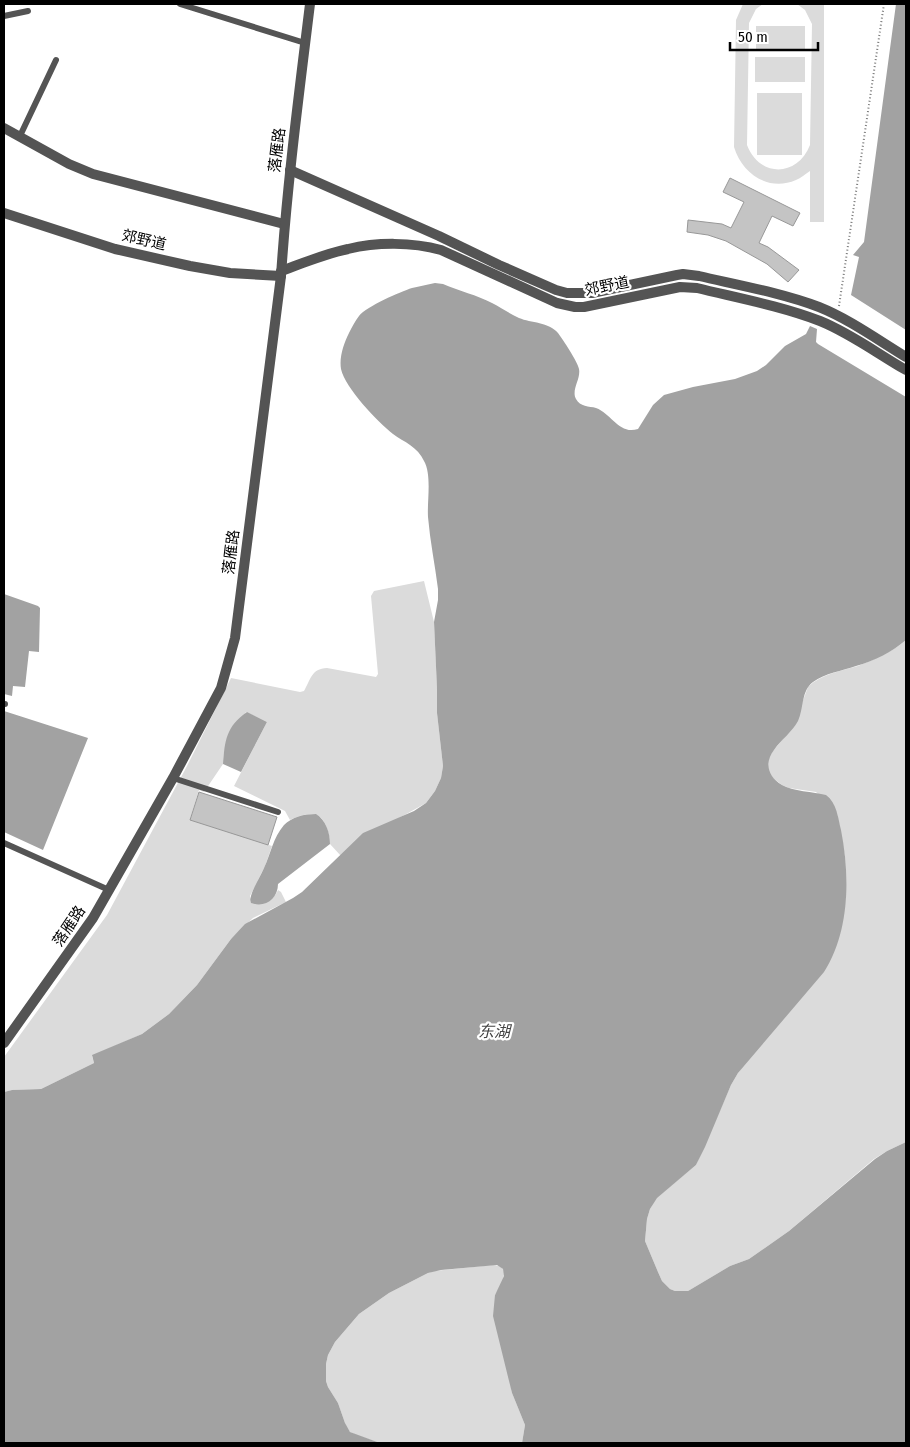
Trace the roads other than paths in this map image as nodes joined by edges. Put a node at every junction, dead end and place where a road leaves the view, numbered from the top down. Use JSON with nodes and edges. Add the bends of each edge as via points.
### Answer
{"nodes":[{"id":1,"x":180,"y":4,"type":"edge"},
{"id":2,"x":310,"y":4,"type":"edge"},
{"id":3,"x":28,"y":11,"type":"dead end"},
{"id":4,"x":4,"y":16,"type":"edge"},
{"id":5,"x":306,"y":43,"type":"junction"},
{"id":6,"x":56,"y":60,"type":"dead end"},
{"id":7,"x":4,"y":128,"type":"edge"},
{"id":8,"x":19,"y":138,"type":"junction"},
{"id":9,"x":290,"y":170,"type":"junction"},
{"id":10,"x":4,"y":213,"type":"edge"},
{"id":11,"x":284,"y":224,"type":"junction"},
{"id":12,"x":281,"y":274,"type":"junction"},
{"id":13,"x":906,"y":356,"type":"edge"},
{"id":14,"x":906,"y":370,"type":"edge"},
{"id":15,"x":173,"y":778,"type":"junction"},
{"id":16,"x":278,"y":812,"type":"dead end"},
{"id":17,"x":4,"y":843,"type":"edge"},
{"id":18,"x":109,"y":890,"type":"junction"},
{"id":19,"x":4,"y":1043,"type":"edge"}],
"edges":[{"from":1,"to":5,"type":"lane"},
{"from":2,"to":5,"type":"street","name":"落雁路"},
{"from":3,"to":4,"type":"lane"},
{"from":5,"to":9,"type":"street","name":"落雁路"},
{"from":6,"to":8,"type":"lane"},
{"from":7,"to":8,"type":"street"},
{"from":8,"to":11,"type":"street","via":[[93,174]]},
{"from":9,"to":11,"type":"street","name":"落雁路"},
{"from":9,"to":13,"type":"street","via":[[556,290],[592,293],[690,274],[799,300],[836,315]]},
{"from":10,"to":12,"type":"street","name":"郊野道","via":[[115,249],[190,266],[230,273]]},
{"from":11,"to":12,"type":"street","name":"落雁路"},
{"from":12,"to":14,"type":"street","name":"郊野道","via":[[349,248],[425,246],[441,250],[557,303],[574,307],[680,287],[698,288],[802,314],[836,328]]},
{"from":12,"to":15,"type":"street","name":"落雁路","via":[[235,638],[221,688]]},
{"from":15,"to":16,"type":"lane"},
{"from":15,"to":18,"type":"street","name":"落雁路"},
{"from":17,"to":18,"type":"lane"},
{"from":18,"to":19,"type":"street","name":"落雁路","via":[[93,918]]}]}
